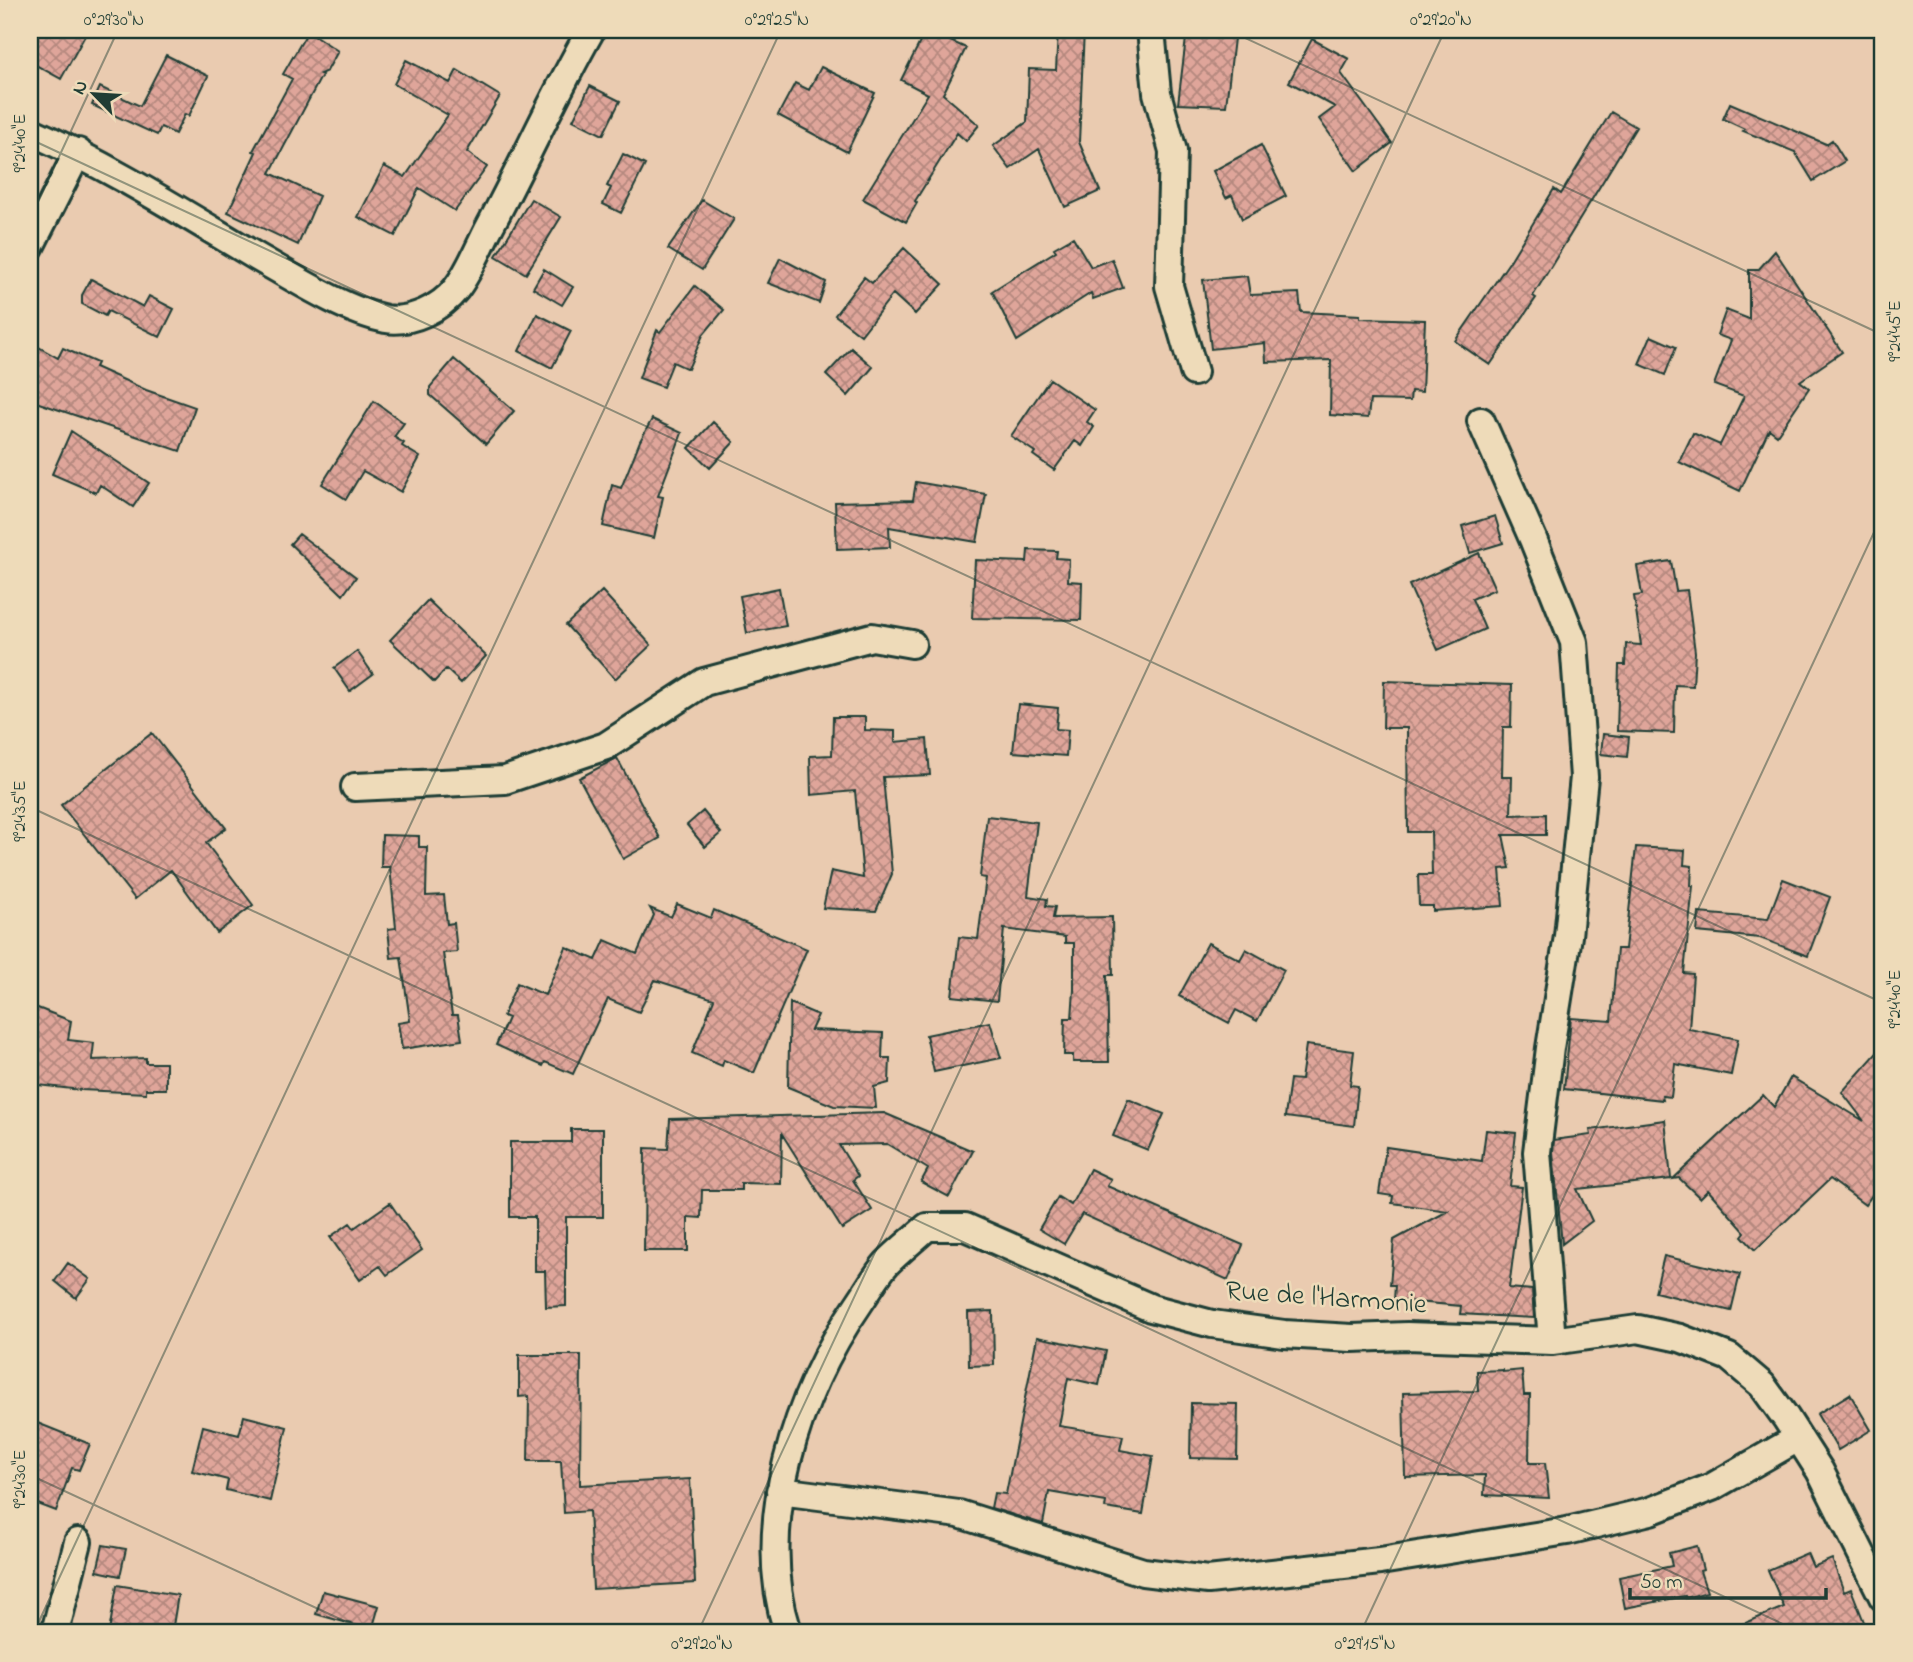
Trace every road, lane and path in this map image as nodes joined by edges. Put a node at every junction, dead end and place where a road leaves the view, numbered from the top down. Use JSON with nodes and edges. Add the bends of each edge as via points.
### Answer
{"nodes":[{"id":1,"x":591,"y":30,"type":"edge"},
{"id":2,"x":1151,"y":30,"type":"edge"},
{"id":3,"x":30,"y":131,"type":"edge"},
{"id":4,"x":78,"y":152,"type":"junction"},
{"id":5,"x":30,"y":247,"type":"edge"},
{"id":6,"x":1195,"y":372,"type":"dead end"},
{"id":7,"x":1481,"y":421,"type":"dead end"},
{"id":8,"x":912,"y":644,"type":"dead end"},
{"id":9,"x":355,"y":788,"type":"dead end"},
{"id":10,"x":1552,"y":1341,"type":"junction"},
{"id":11,"x":1798,"y":1437,"type":"junction"},
{"id":12,"x":780,"y":1491,"type":"junction"},
{"id":13,"x":78,"y":1542,"type":"dead end"},
{"id":14,"x":1883,"y":1597,"type":"edge"},
{"id":15,"x":55,"y":1632,"type":"edge"},
{"id":16,"x":788,"y":1632,"type":"edge"}],
"edges":[{"from":1,"to":4,"type":"street","via":[[456,288],[436,308],[412,317],[388,319],[364,312],[306,285]]},
{"from":2,"to":6,"type":"street","via":[[1157,93],[1173,151],[1169,286]]},
{"from":3,"to":4,"type":"street"},
{"from":4,"to":5,"type":"street"},
{"from":7,"to":10,"type":"street","via":[[1574,642],[1584,777],[1568,936],[1537,1152]]},
{"from":8,"to":9,"type":"street","via":[[872,637],[704,682],[606,746],[505,780]]},
{"from":10,"to":11,"type":"street","name":"Rue de l'Harmonie","via":[[1638,1329],[1680,1338],[1729,1357],[1770,1396]]},
{"from":10,"to":12,"type":"street","name":"Rue de l'Harmonie","via":[[1298,1335],[1212,1324],[1151,1308],[965,1227],[927,1227],[886,1264],[837,1335],[794,1435]]},
{"from":11,"to":12,"type":"street","via":[[1712,1487],[1650,1511],[1567,1531],[1380,1561],[1208,1580],[1143,1572],[959,1514]]},
{"from":11,"to":14,"type":"street","name":"Rue de l'Harmonie"},
{"from":12,"to":16,"type":"street","name":"Rue de l'Harmonie","via":[[776,1556],[780,1606]]},
{"from":13,"to":15,"type":"street"}]}
